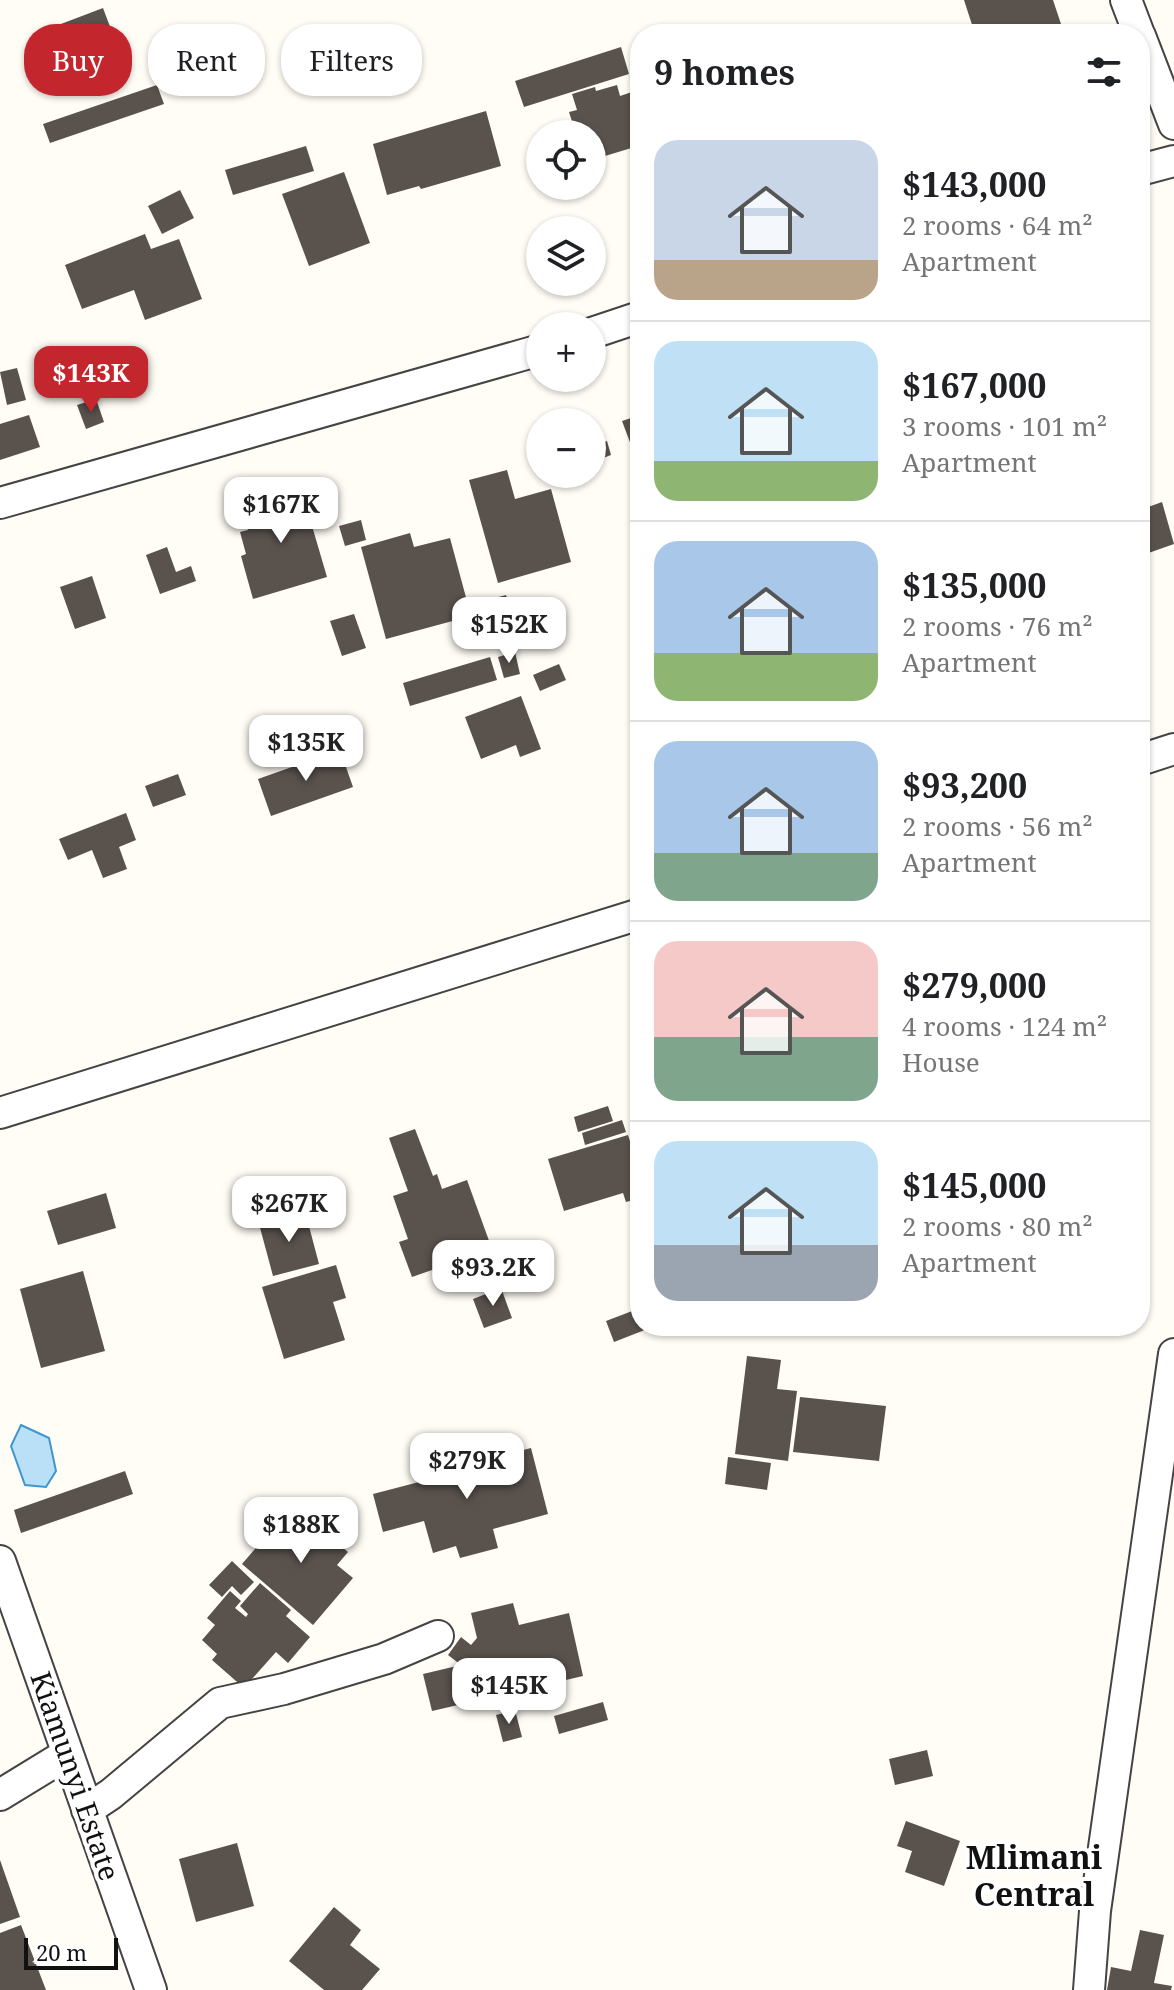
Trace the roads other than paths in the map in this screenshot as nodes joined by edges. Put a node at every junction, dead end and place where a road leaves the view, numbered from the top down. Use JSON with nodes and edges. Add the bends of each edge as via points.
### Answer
{"nodes":[{"id":1,"x":1126,"y":0,"type":"edge"},
{"id":2,"x":1136,"y":24,"type":"edge"},
{"id":3,"x":1150,"y":61,"type":"edge"},
{"id":4,"x":1174,"y":124,"type":"edge"},
{"id":5,"x":1174,"y":161,"type":"edge"},
{"id":6,"x":1150,"y":167,"type":"edge"},
{"id":7,"x":630,"y":320,"type":"edge"},
{"id":8,"x":606,"y":328,"type":"edge"},
{"id":9,"x":526,"y":354,"type":"edge"},
{"id":10,"x":0,"y":503,"type":"edge"},
{"id":11,"x":1174,"y":749,"type":"edge"},
{"id":12,"x":1150,"y":757,"type":"edge"},
{"id":13,"x":630,"y":917,"type":"edge"},
{"id":14,"x":0,"y":1113,"type":"edge"},
{"id":15,"x":1174,"y":1354,"type":"edge"},
{"id":16,"x":0,"y":1561,"type":"edge"},
{"id":17,"x":438,"y":1636,"type":"dead end"},
{"id":18,"x":67,"y":1754,"type":"junction"},
{"id":19,"x":0,"y":1795,"type":"edge"},
{"id":20,"x":87,"y":1810,"type":"junction"},
{"id":21,"x":151,"y":1990,"type":"edge"},
{"id":22,"x":1089,"y":1990,"type":"edge"}],
"edges":[{"from":1,"to":2,"type":"street"},
{"from":3,"to":4,"type":"street"},
{"from":5,"to":6,"type":"street"},
{"from":7,"to":8,"type":"street"},
{"from":9,"to":10,"type":"street"},
{"from":11,"to":12,"type":"street"},
{"from":13,"to":14,"type":"street"},
{"from":15,"to":22,"type":"street","via":[[1095,1911]]},
{"from":16,"to":18,"type":"street","name":"Kiamunyi Estate"},
{"from":17,"to":20,"type":"street","via":[[384,1659],[220,1703]]},
{"from":18,"to":19,"type":"street"},
{"from":18,"to":20,"type":"street","name":"Kiamunyi Estate"},
{"from":20,"to":21,"type":"street","name":"Kiamunyi Estate"}]}
